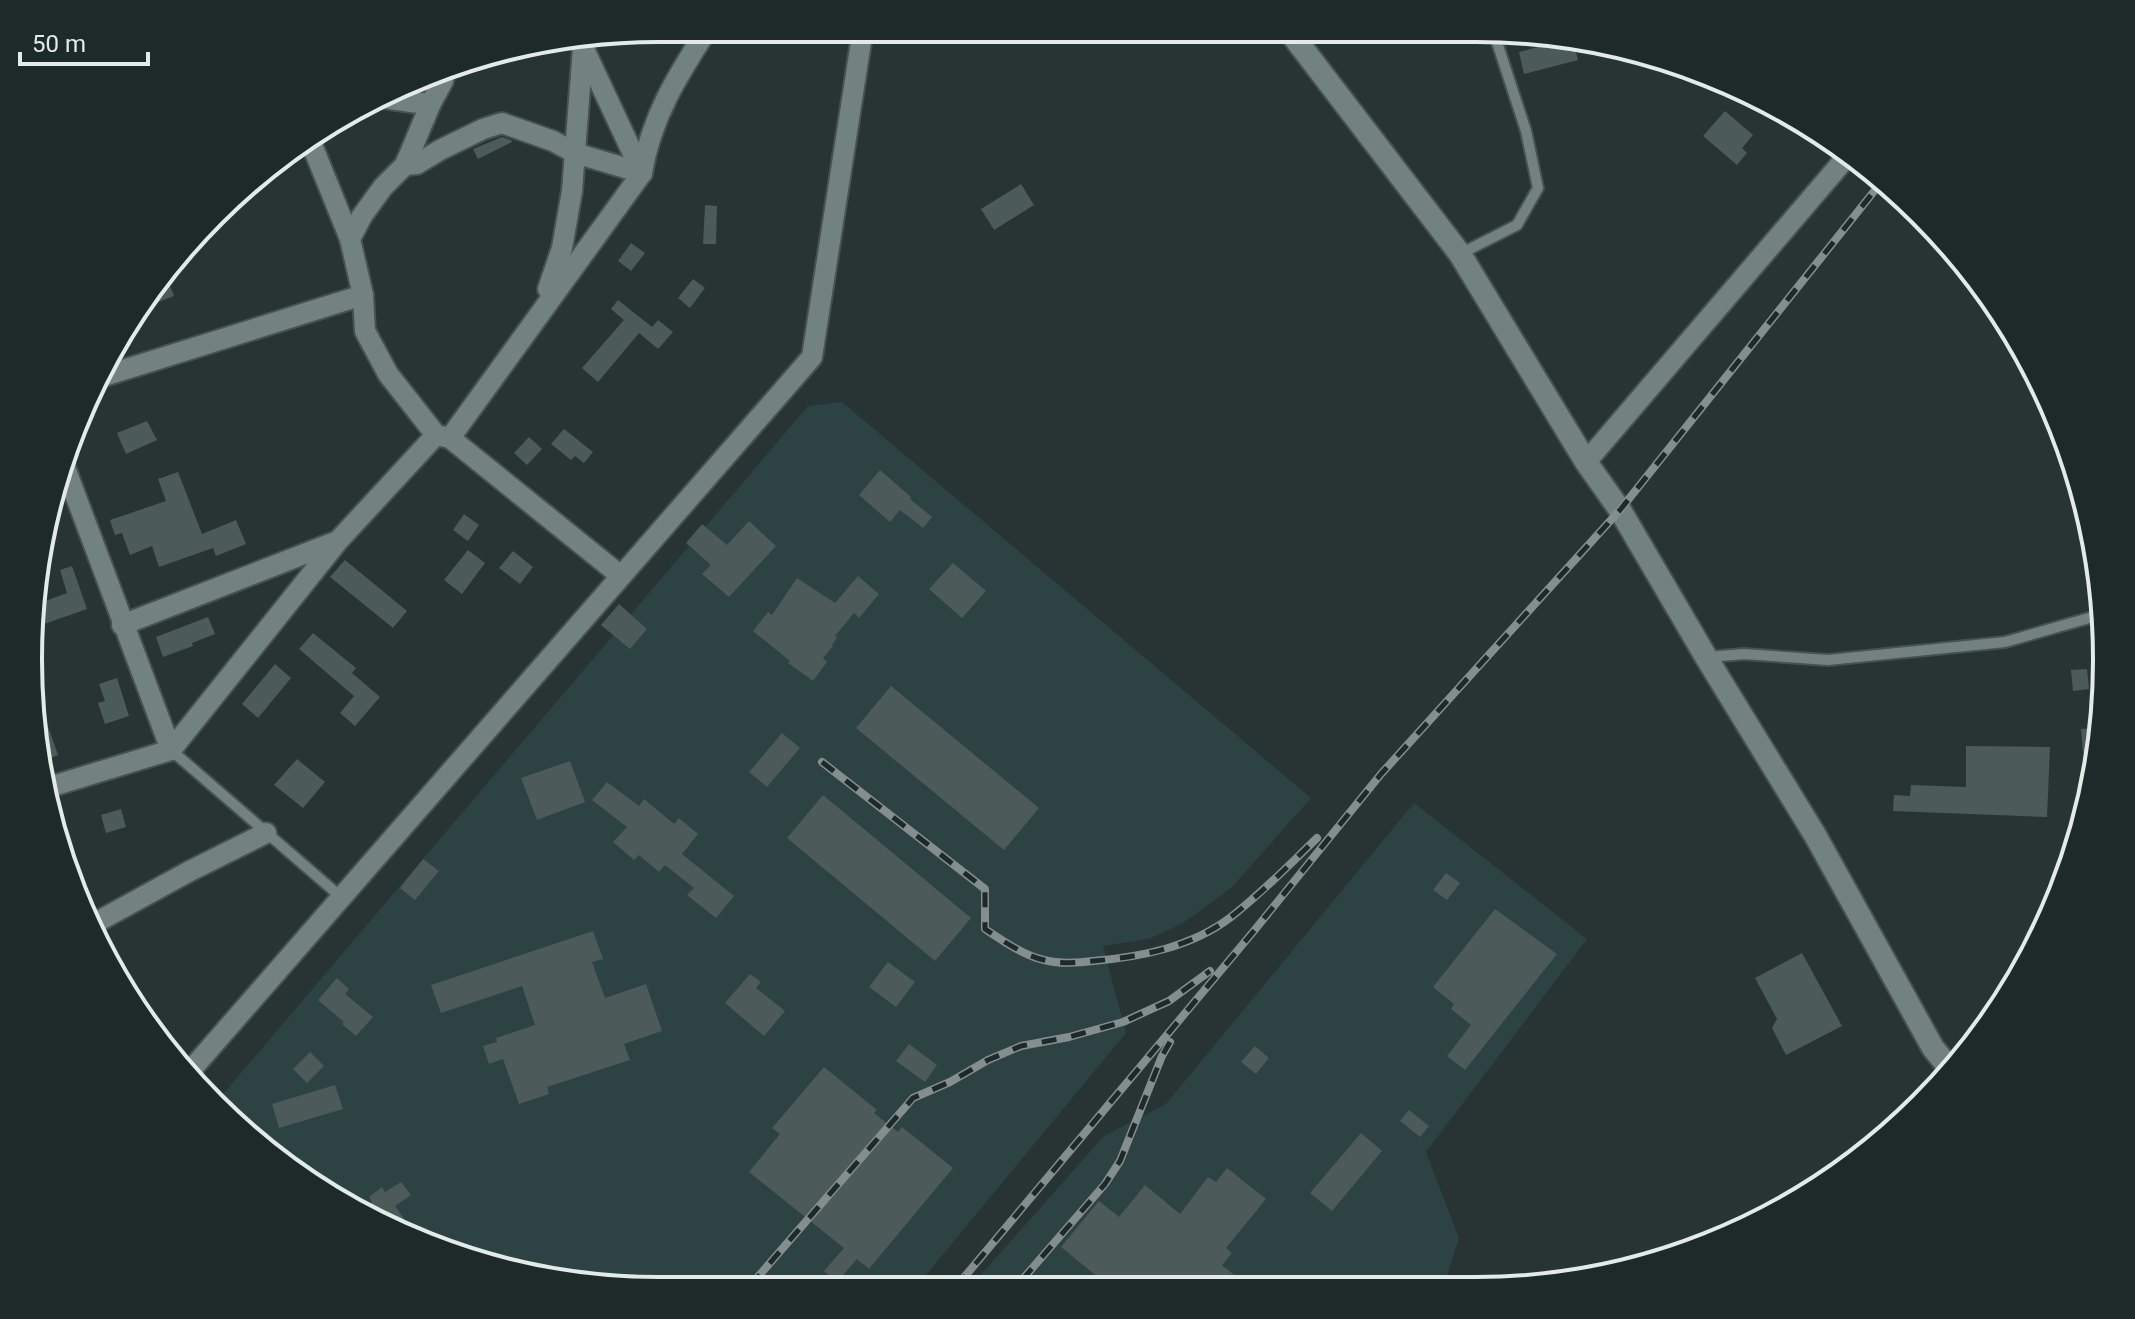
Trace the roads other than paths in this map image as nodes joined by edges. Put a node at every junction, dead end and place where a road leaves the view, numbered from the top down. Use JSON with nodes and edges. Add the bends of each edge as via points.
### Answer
{"nodes":[{"id":1,"x":699,"y":42,"type":"edge"},
{"id":2,"x":861,"y":42,"type":"edge"},
{"id":3,"x":1298,"y":42,"type":"edge"},
{"id":4,"x":1497,"y":43,"type":"edge"},
{"id":5,"x":584,"y":46,"type":"edge"},
{"id":6,"x":583,"y":47,"type":"edge"},
{"id":7,"x":443,"y":82,"type":"edge"},
{"id":8,"x":398,"y":101,"type":"edge"},
{"id":9,"x":431,"y":103,"type":"junction"},
{"id":10,"x":313,"y":148,"type":"edge"},
{"id":11,"x":575,"y":153,"type":"junction"},
{"id":12,"x":1842,"y":163,"type":"edge"},
{"id":13,"x":405,"y":165,"type":"junction"},
{"id":14,"x":642,"y":173,"type":"junction"},
{"id":15,"x":350,"y":239,"type":"junction"},
{"id":16,"x":1460,"y":254,"type":"junction"},
{"id":17,"x":363,"y":295,"type":"junction"},
{"id":18,"x":524,"y":335,"type":"junction"},
{"id":19,"x":113,"y":373,"type":"edge"},
{"id":20,"x":443,"y":436,"type":"junction"},
{"id":21,"x":1586,"y":462,"type":"junction"},
{"id":22,"x":69,"y":480,"type":"edge"},
{"id":23,"x":338,"y":541,"type":"junction"},
{"id":24,"x":621,"y":576,"type":"junction"},
{"id":25,"x":2092,"y":617,"type":"edge"},
{"id":26,"x":122,"y":625,"type":"junction"},
{"id":27,"x":1706,"y":657,"type":"junction"},
{"id":28,"x":171,"y":750,"type":"junction"},
{"id":29,"x":55,"y":785,"type":"edge"},
{"id":30,"x":266,"y":833,"type":"junction"},
{"id":31,"x":341,"y":897,"type":"junction"},
{"id":32,"x":100,"y":920,"type":"edge"},
{"id":33,"x":1944,"y":1062,"type":"edge"},
{"id":34,"x":194,"y":1066,"type":"edge"}],
"edges":[{"from":1,"to":14,"type":"street","via":[[663,102]]},
{"from":2,"to":24,"type":"street","via":[[812,357]]},
{"from":3,"to":16,"type":"street"},
{"from":4,"to":16,"type":"lane","via":[[1538,188],[1517,225]]},
{"from":5,"to":14,"type":"street"},
{"from":6,"to":11,"type":"street"},
{"from":7,"to":9,"type":"street"},
{"from":8,"to":9,"type":"street"},
{"from":9,"to":13,"type":"street"},
{"from":10,"to":15,"type":"street"},
{"from":11,"to":13,"type":"street","via":[[502,123]]},
{"from":11,"to":14,"type":"street"},
{"from":11,"to":18,"type":"street","via":[[555,275]]},
{"from":12,"to":21,"type":"street"},
{"from":13,"to":15,"type":"street","via":[[383,187]]},
{"from":14,"to":18,"type":"street"},
{"from":15,"to":17,"type":"street"},
{"from":16,"to":21,"type":"street"},
{"from":17,"to":19,"type":"street"},
{"from":17,"to":20,"type":"street","via":[[365,331],[388,374]]},
{"from":18,"to":20,"type":"street"},
{"from":20,"to":23,"type":"street"},
{"from":20,"to":24,"type":"street"},
{"from":21,"to":27,"type":"street"},
{"from":22,"to":26,"type":"street"},
{"from":23,"to":26,"type":"street"},
{"from":23,"to":28,"type":"street"},
{"from":24,"to":31,"type":"street"},
{"from":25,"to":27,"type":"lane","via":[[2005,642],[1828,660]]},
{"from":26,"to":28,"type":"street"},
{"from":27,"to":33,"type":"street"},
{"from":28,"to":29,"type":"street"},
{"from":28,"to":30,"type":"lane"},
{"from":30,"to":31,"type":"lane"},
{"from":30,"to":32,"type":"street"},
{"from":31,"to":34,"type":"street"}]}
